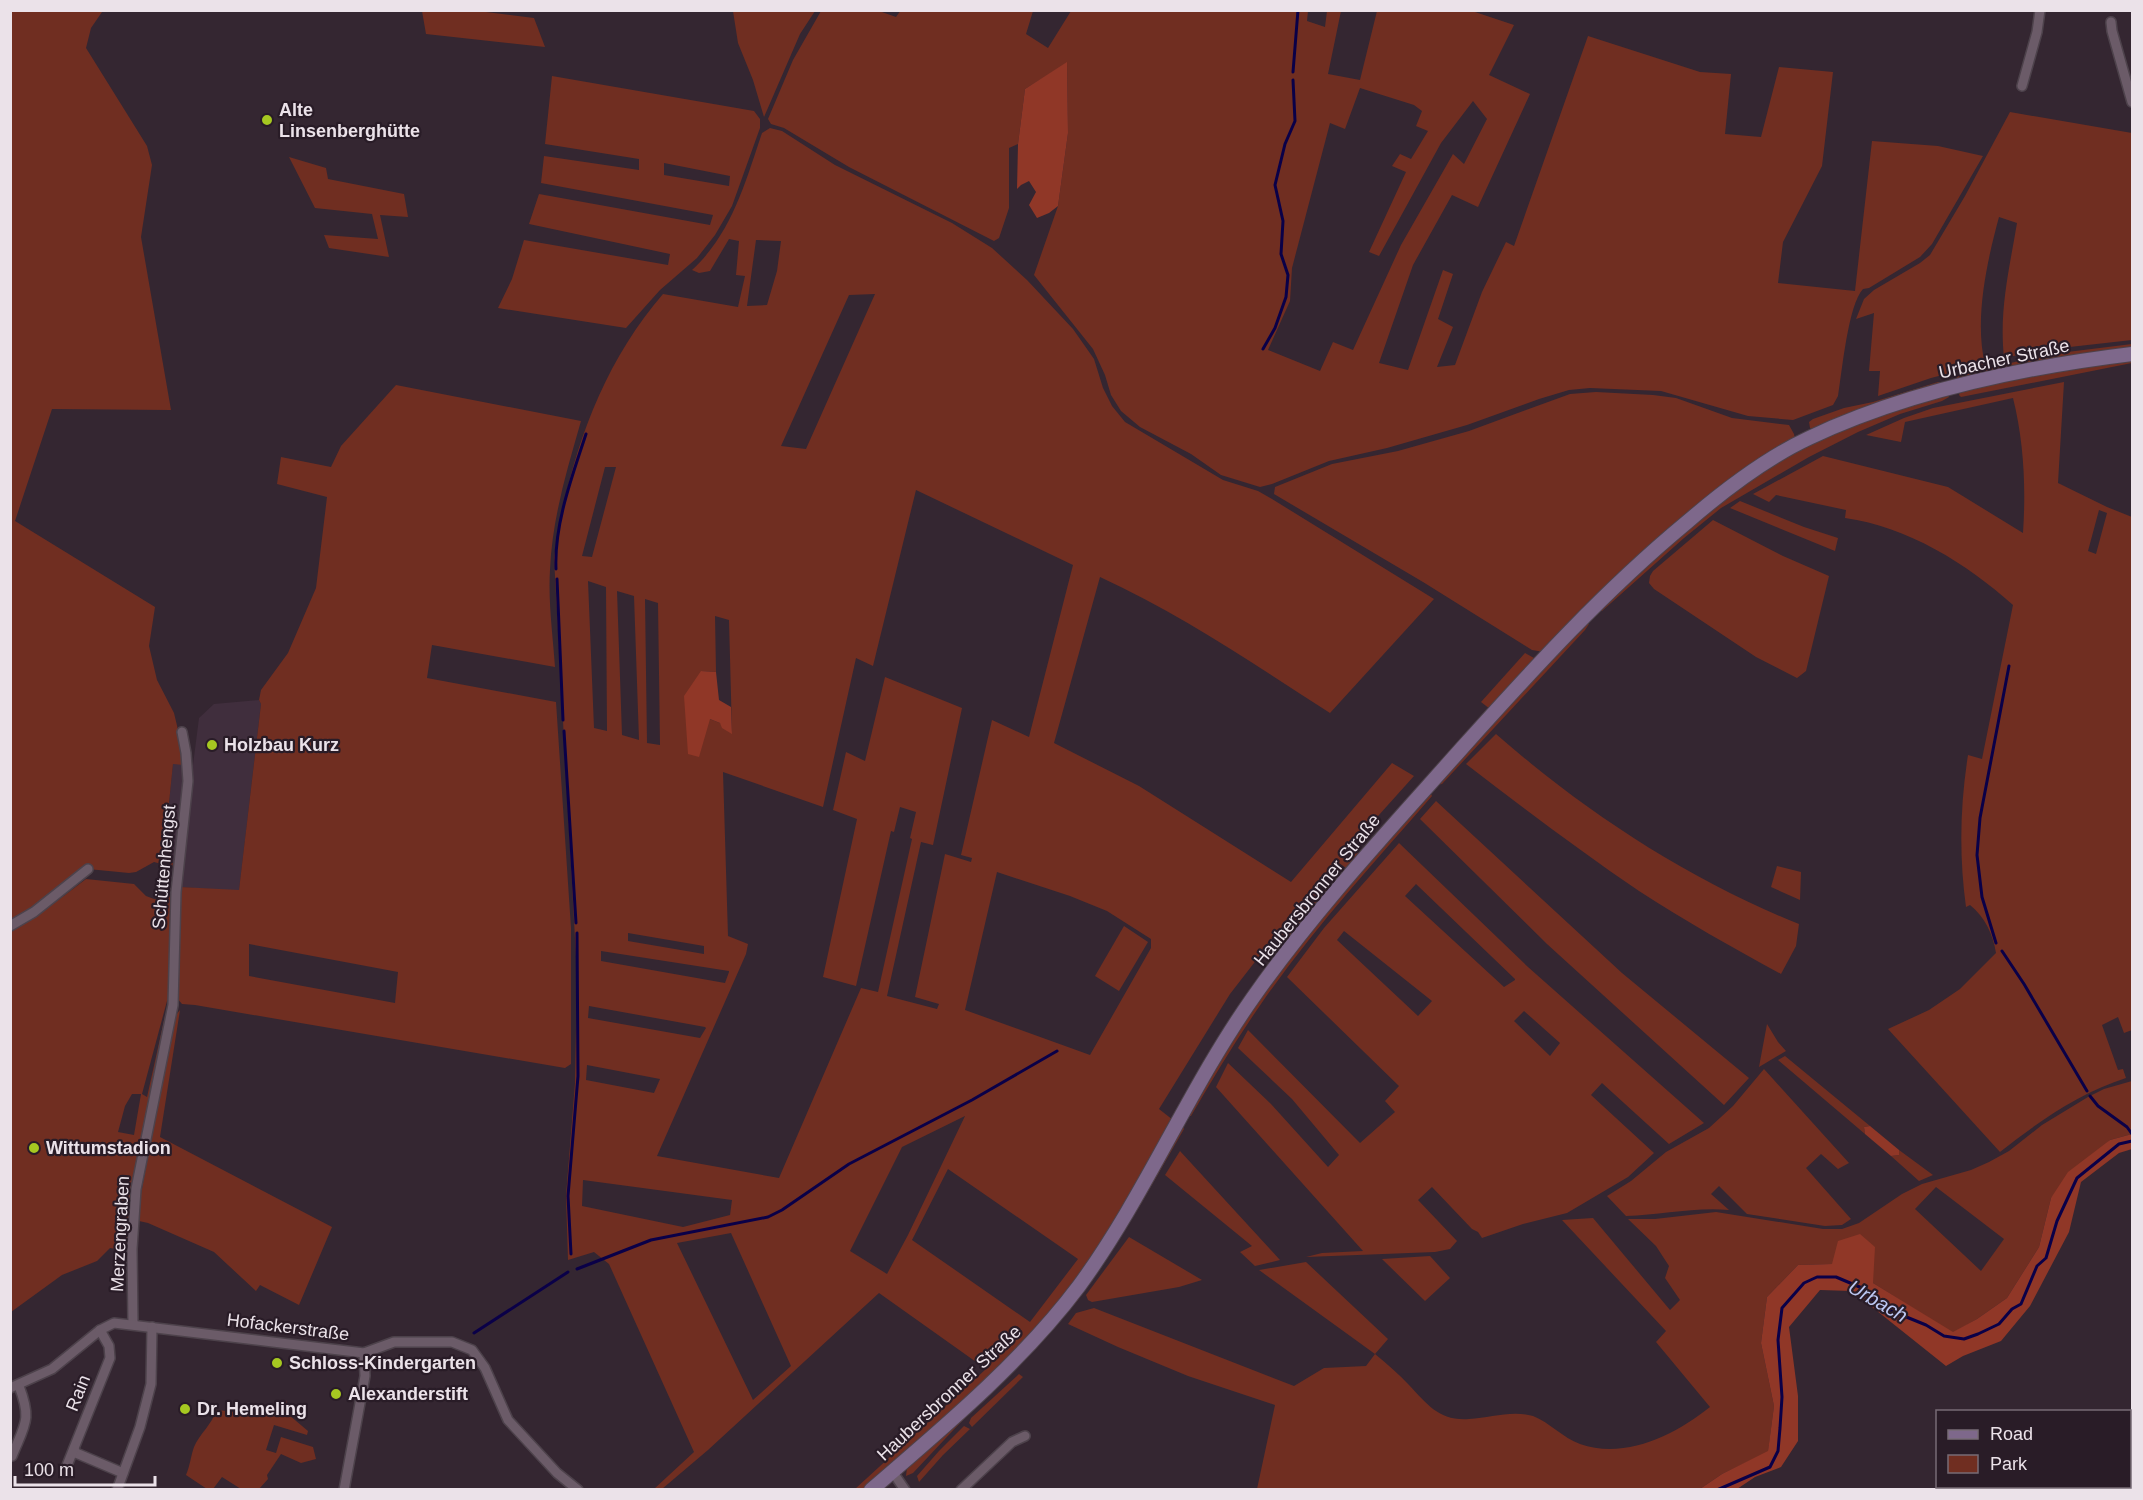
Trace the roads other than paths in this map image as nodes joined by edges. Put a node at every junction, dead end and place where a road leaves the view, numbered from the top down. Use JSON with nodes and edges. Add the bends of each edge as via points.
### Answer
{"nodes":[{"id":1,"x":2040,"y":10,"type":"edge"},
{"id":2,"x":2111,"y":22,"type":"dead end"},
{"id":3,"x":2022,"y":86,"type":"dead end"},
{"id":4,"x":2133,"y":102,"type":"edge"},
{"id":5,"x":2133,"y":354,"type":"edge"},
{"id":6,"x":1886,"y":407,"type":"joint"},
{"id":7,"x":182,"y":732,"type":"dead end"},
{"id":8,"x":88,"y":869,"type":"dead end"},
{"id":9,"x":10,"y":926,"type":"edge"},
{"id":10,"x":173,"y":1005,"type":"joint"},
{"id":11,"x":133,"y":1324,"type":"junction"},
{"id":12,"x":152,"y":1328,"type":"junction"},
{"id":13,"x":100,"y":1330,"type":"junction"},
{"id":14,"x":364,"y":1353,"type":"junction"},
{"id":15,"x":15,"y":1387,"type":"edge"},
{"id":16,"x":1025,"y":1436,"type":"dead end"},
{"id":17,"x":74,"y":1449,"type":"junction"},
{"id":18,"x":12,"y":1456,"type":"edge"},
{"id":19,"x":66,"y":1468,"type":"dead end"},
{"id":20,"x":892,"y":1471,"type":"junction"},
{"id":21,"x":123,"y":1473,"type":"junction"},
{"id":22,"x":119,"y":1489,"type":"edge"},
{"id":23,"x":344,"y":1490,"type":"edge"},
{"id":24,"x":578,"y":1490,"type":"edge"},
{"id":25,"x":871,"y":1490,"type":"edge"},
{"id":26,"x":906,"y":1490,"type":"edge"},
{"id":27,"x":960,"y":1490,"type":"edge"}],
"edges":[{"from":1,"to":3,"type":"street"},
{"from":2,"to":4,"type":"street"},
{"from":5,"to":6,"type":"street","name":"Urbacher Straße","via":[[2044,367]]},
{"from":6,"to":20,"type":"street","name":"Haubersbronner Straße","via":[[1807,439],[1721,493],[1653,550],[1542,660],[1329,899],[1252,999],[1078,1286],[999,1375]]},
{"from":7,"to":10,"type":"street","name":"Schüttenhengst","via":[[188,781],[176,892]]},
{"from":8,"to":9,"type":"street"},
{"from":10,"to":11,"type":"street","name":"Merzengraben","via":[[136,1189]]},
{"from":11,"to":12,"type":"street","name":"Hofackerstraße"},
{"from":11,"to":13,"type":"street","name":"Hofackerstraße","via":[[114,1323]]},
{"from":12,"to":14,"type":"street","name":"Hofackerstraße"},
{"from":12,"to":21,"type":"street","via":[[151,1384]]},
{"from":13,"to":15,"type":"street","name":"Hofackerstraße","via":[[52,1369]]},
{"from":13,"to":17,"type":"street","name":"Rain","via":[[109,1346],[110,1358]]},
{"from":14,"to":23,"type":"street","via":[[365,1376]]},
{"from":14,"to":24,"type":"street","name":"Hofackerstraße","via":[[394,1342],[452,1342],[472,1350],[485,1368],[508,1420]]},
{"from":15,"to":18,"type":"street","via":[[25,1403],[27,1416]]},
{"from":16,"to":27,"type":"street","via":[[1012,1442]]},
{"from":17,"to":19,"type":"street","name":"Rain"},
{"from":17,"to":21,"type":"street","via":[[76,1454]]},
{"from":20,"to":25,"type":"street","name":"Haubersbronner Straße"},
{"from":20,"to":26,"type":"street"},
{"from":21,"to":22,"type":"street"}]}
